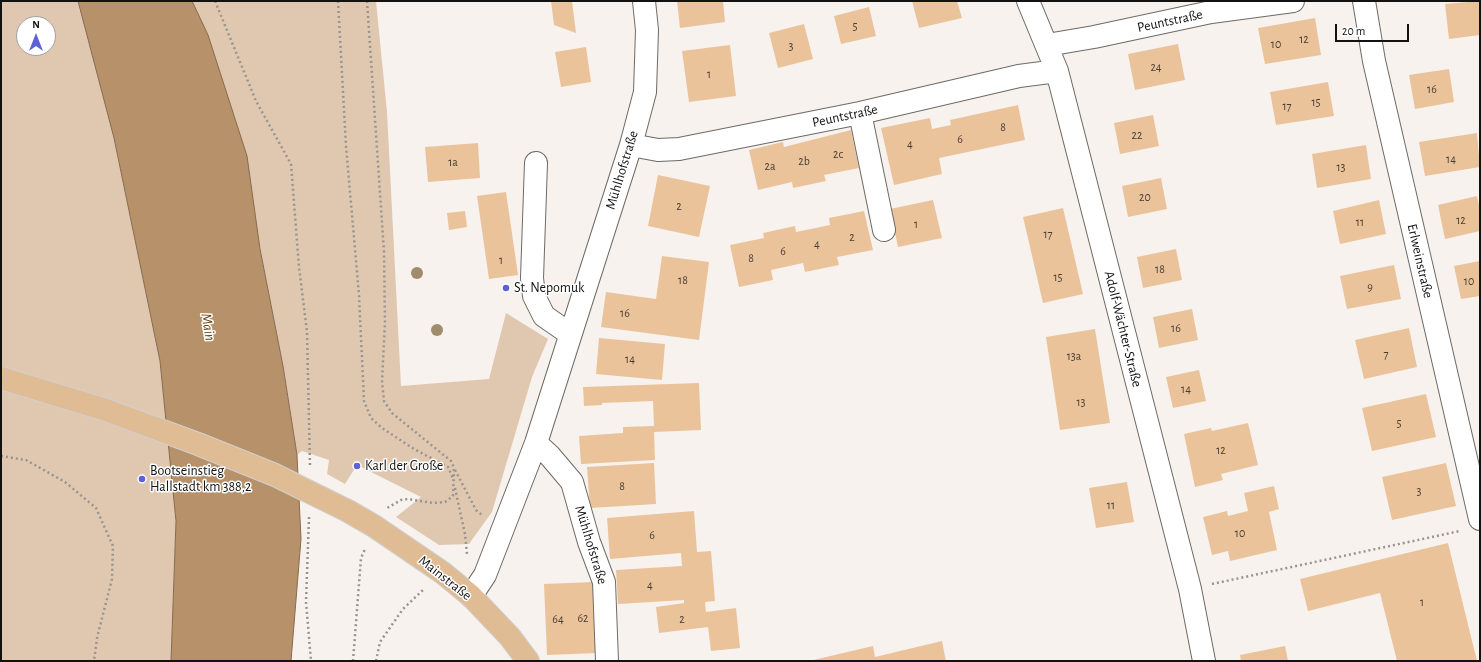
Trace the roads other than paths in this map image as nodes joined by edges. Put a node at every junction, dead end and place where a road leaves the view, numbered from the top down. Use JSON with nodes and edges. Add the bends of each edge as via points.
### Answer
{"nodes":[{"id":1,"x":644,"y":1,"type":"edge"},
{"id":2,"x":1028,"y":1,"type":"edge"},
{"id":3,"x":1293,"y":1,"type":"edge"},
{"id":4,"x":1364,"y":1,"type":"edge"},
{"id":5,"x":1047,"y":45,"type":"junction"},
{"id":6,"x":1057,"y":71,"type":"junction"},
{"id":7,"x":860,"y":113,"type":"junction"},
{"id":8,"x":631,"y":145,"type":"junction"},
{"id":9,"x":536,"y":163,"type":"dead end"},
{"id":10,"x":884,"y":230,"type":"dead end"},
{"id":11,"x":570,"y":334,"type":"junction"},
{"id":12,"x":1,"y":378,"type":"edge"},
{"id":13,"x":536,"y":443,"type":"junction"},
{"id":14,"x":1472,"y":525,"type":"edge"},
{"id":15,"x":471,"y":596,"type":"junction"},
{"id":16,"x":528,"y":661,"type":"edge"},
{"id":17,"x":607,"y":661,"type":"edge"},
{"id":18,"x":1204,"y":661,"type":"edge"}],
"edges":[{"from":1,"to":8,"type":"street","name":"Mühlhofstraße","via":[[647,30],[645,92]]},
{"from":2,"to":5,"type":"street","name":"Adolf-Wächter-Straße"},
{"from":3,"to":5,"type":"street","name":"Peuntstraße","via":[[1211,12]]},
{"from":4,"to":14,"type":"street","name":"Erlweinstraße","via":[[1374,61]]},
{"from":5,"to":6,"type":"street","name":"Adolf-Wächter-Straße"},
{"from":6,"to":7,"type":"street","name":"Peuntstraße","via":[[1019,76]]},
{"from":6,"to":18,"type":"street","name":"Adolf-Wächter-Straße","via":[[1190,589]]},
{"from":7,"to":8,"type":"street","name":"Peuntstraße","via":[[679,149],[658,150]]},
{"from":7,"to":10,"type":"street"},
{"from":8,"to":11,"type":"street","name":"Mühlhofstraße"},
{"from":9,"to":11,"type":"street","via":[[532,278],[534,296],[544,316]]},
{"from":11,"to":13,"type":"street","name":"Mühlhofstraße"},
{"from":12,"to":15,"type":"main road","name":"Mainstraße","bridge":true,"via":[[103,409],[275,475],[374,526]]},
{"from":13,"to":15,"type":"street","name":"Mühlhofstraße","via":[[485,575]]},
{"from":13,"to":17,"type":"street","name":"Mühlhofstraße","via":[[572,482],[589,542],[604,582]]},
{"from":15,"to":16,"type":"main road","name":"Mainstraße","via":[[510,636]]}]}
